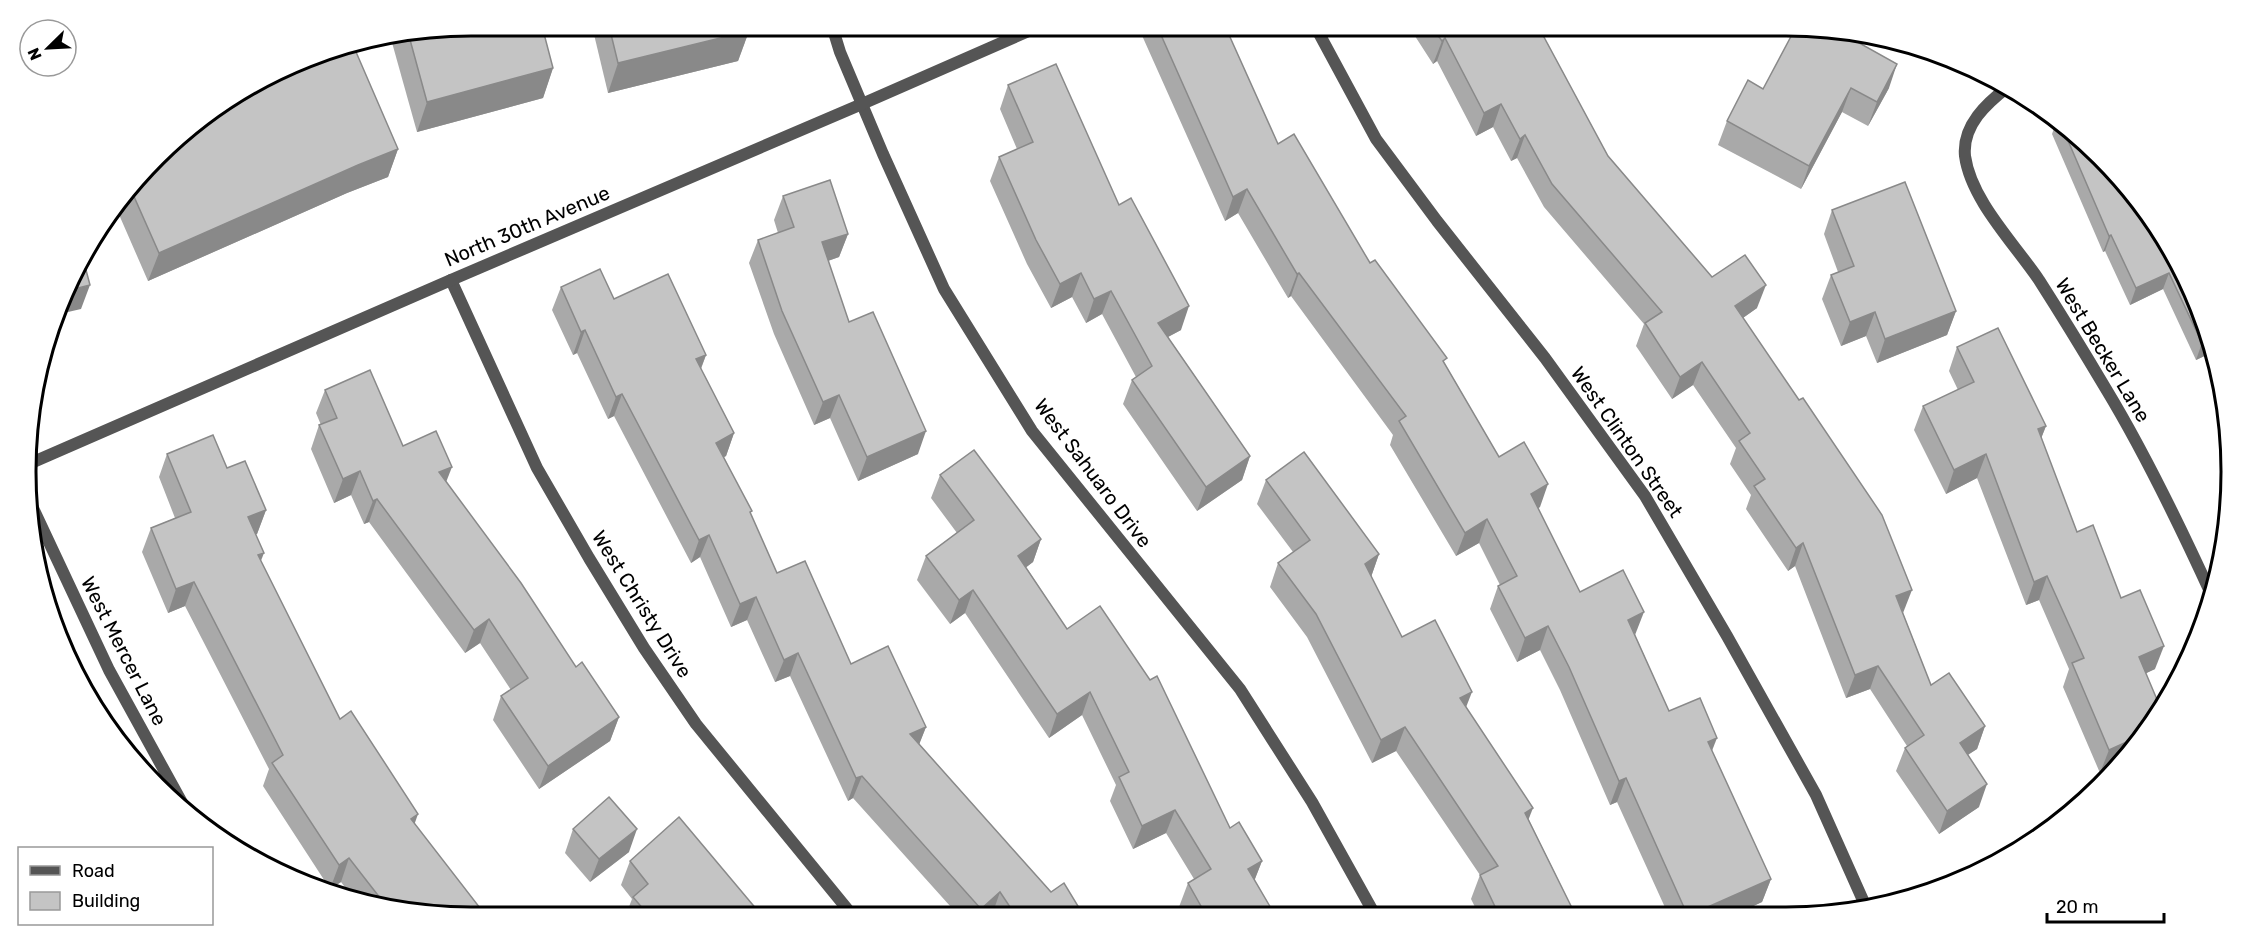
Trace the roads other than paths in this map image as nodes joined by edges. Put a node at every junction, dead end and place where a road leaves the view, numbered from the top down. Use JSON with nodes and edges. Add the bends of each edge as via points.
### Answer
{"nodes":[{"id":1,"x":835,"y":36,"type":"edge"},
{"id":2,"x":1017,"y":36,"type":"edge"},
{"id":3,"x":1320,"y":36,"type":"edge"},
{"id":4,"x":2001,"y":93,"type":"edge"},
{"id":5,"x":862,"y":105,"type":"junction"},
{"id":6,"x":451,"y":280,"type":"junction"},
{"id":7,"x":36,"y":461,"type":"edge"},
{"id":8,"x":39,"y":521,"type":"edge"},
{"id":9,"x":2206,"y":583,"type":"edge"},
{"id":10,"x":175,"y":790,"type":"edge"},
{"id":11,"x":1863,"y":900,"type":"edge"},
{"id":12,"x":846,"y":907,"type":"edge"},
{"id":13,"x":1371,"y":907,"type":"edge"}],
"edges":[{"from":1,"to":5,"type":"street","name":"West Sahuaro Drive"},
{"from":2,"to":5,"type":"street","name":"North 30th Avenue"},
{"from":3,"to":11,"type":"street","name":"West Clinton Street","via":[[1376,139],[1545,358],[1645,496],[1816,795]]},
{"from":4,"to":9,"type":"street","name":"West Becker Lane","via":[[1969,127],[1965,153],[1970,178],[2107,391],[2178,521]]},
{"from":5,"to":6,"type":"street","name":"North 30th Avenue"},
{"from":5,"to":13,"type":"street","name":"West Sahuaro Drive","via":[[944,289],[1032,431],[1240,689],[1312,802]]},
{"from":6,"to":7,"type":"street","name":"North 30th Avenue"},
{"from":6,"to":12,"type":"street","name":"West Christy Drive","via":[[537,468],[644,648],[696,724]]},
{"from":8,"to":10,"type":"street","name":"West Mercer Lane","via":[[109,669]]}]}
